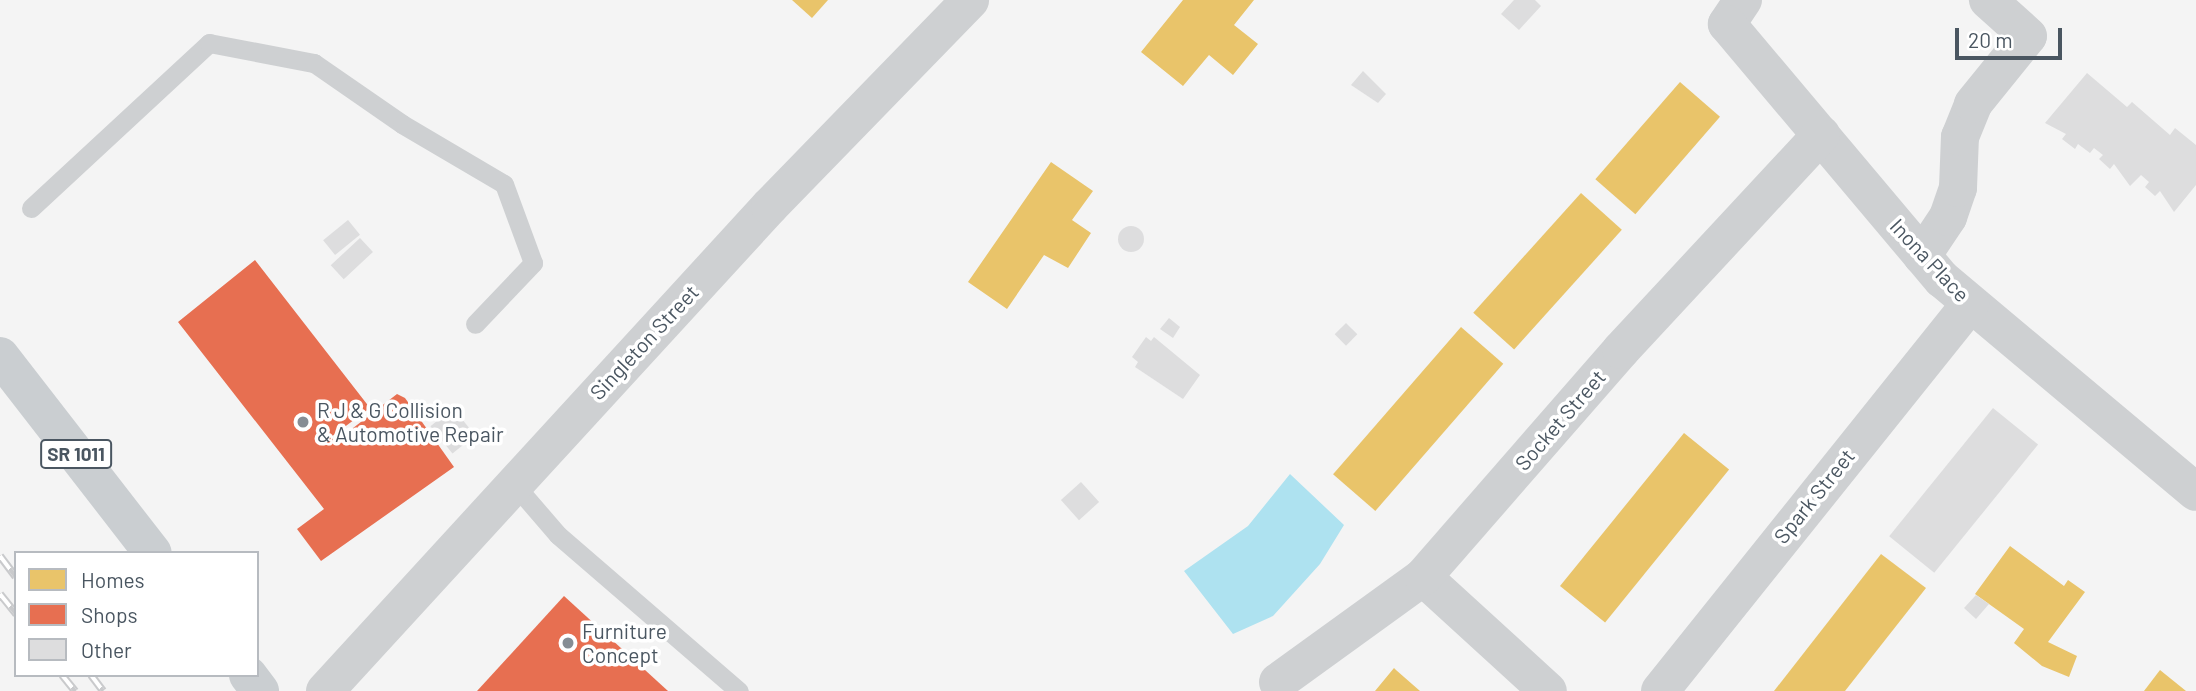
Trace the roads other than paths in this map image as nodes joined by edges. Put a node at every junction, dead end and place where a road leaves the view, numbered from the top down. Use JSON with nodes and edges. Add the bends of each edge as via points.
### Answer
{"nodes":[{"id":1,"x":970,"y":0,"type":"edge"},
{"id":2,"x":1988,"y":0,"type":"edge"},
{"id":3,"x":1735,"y":12,"type":"edge"},
{"id":4,"x":1821,"y":135,"type":"junction"},
{"id":5,"x":31,"y":208,"type":"dead end"},
{"id":6,"x":1922,"y":256,"type":"junction"},
{"id":7,"x":1970,"y":304,"type":"junction"},
{"id":8,"x":475,"y":324,"type":"dead end"},
{"id":9,"x":0,"y":356,"type":"edge"},
{"id":10,"x":514,"y":484,"type":"junction"},
{"id":11,"x":2196,"y":492,"type":"edge"},
{"id":12,"x":151,"y":551,"type":"edge"},
{"id":13,"x":1423,"y":577,"type":"junction"},
{"id":14,"x":1278,"y":682,"type":"dead end"},
{"id":15,"x":325,"y":691,"type":"edge"},
{"id":16,"x":739,"y":691,"type":"edge"},
{"id":17,"x":1548,"y":691,"type":"edge"},
{"id":18,"x":1660,"y":691,"type":"edge"}],
"edges":[{"from":1,"to":10,"type":"street","name":"Singleton Street","via":[[770,206]]},
{"from":2,"to":6,"type":"street","via":[[2028,36],[1973,104],[1960,137],[1958,188],[1952,207]]},
{"from":3,"to":4,"type":"street","name":"Inona Place"},
{"from":4,"to":6,"type":"street","name":"Inona Place"},
{"from":4,"to":13,"type":"street","name":"Socket Street","via":[[1620,350]]},
{"from":5,"to":8,"type":"lane","via":[[209,43],[314,63],[402,124],[504,184],[533,263]]},
{"from":6,"to":7,"type":"street","name":"Inona Place"},
{"from":7,"to":11,"type":"street","name":"Inona Place"},
{"from":7,"to":18,"type":"street","name":"Spark Street"},
{"from":9,"to":12,"type":"main road","number":"SR 1011"},
{"from":10,"to":15,"type":"street","name":"Singleton Street"},
{"from":10,"to":16,"type":"lane","via":[[558,535]]},
{"from":13,"to":14,"type":"street","name":"Socket Street"},
{"from":13,"to":17,"type":"street"}]}
